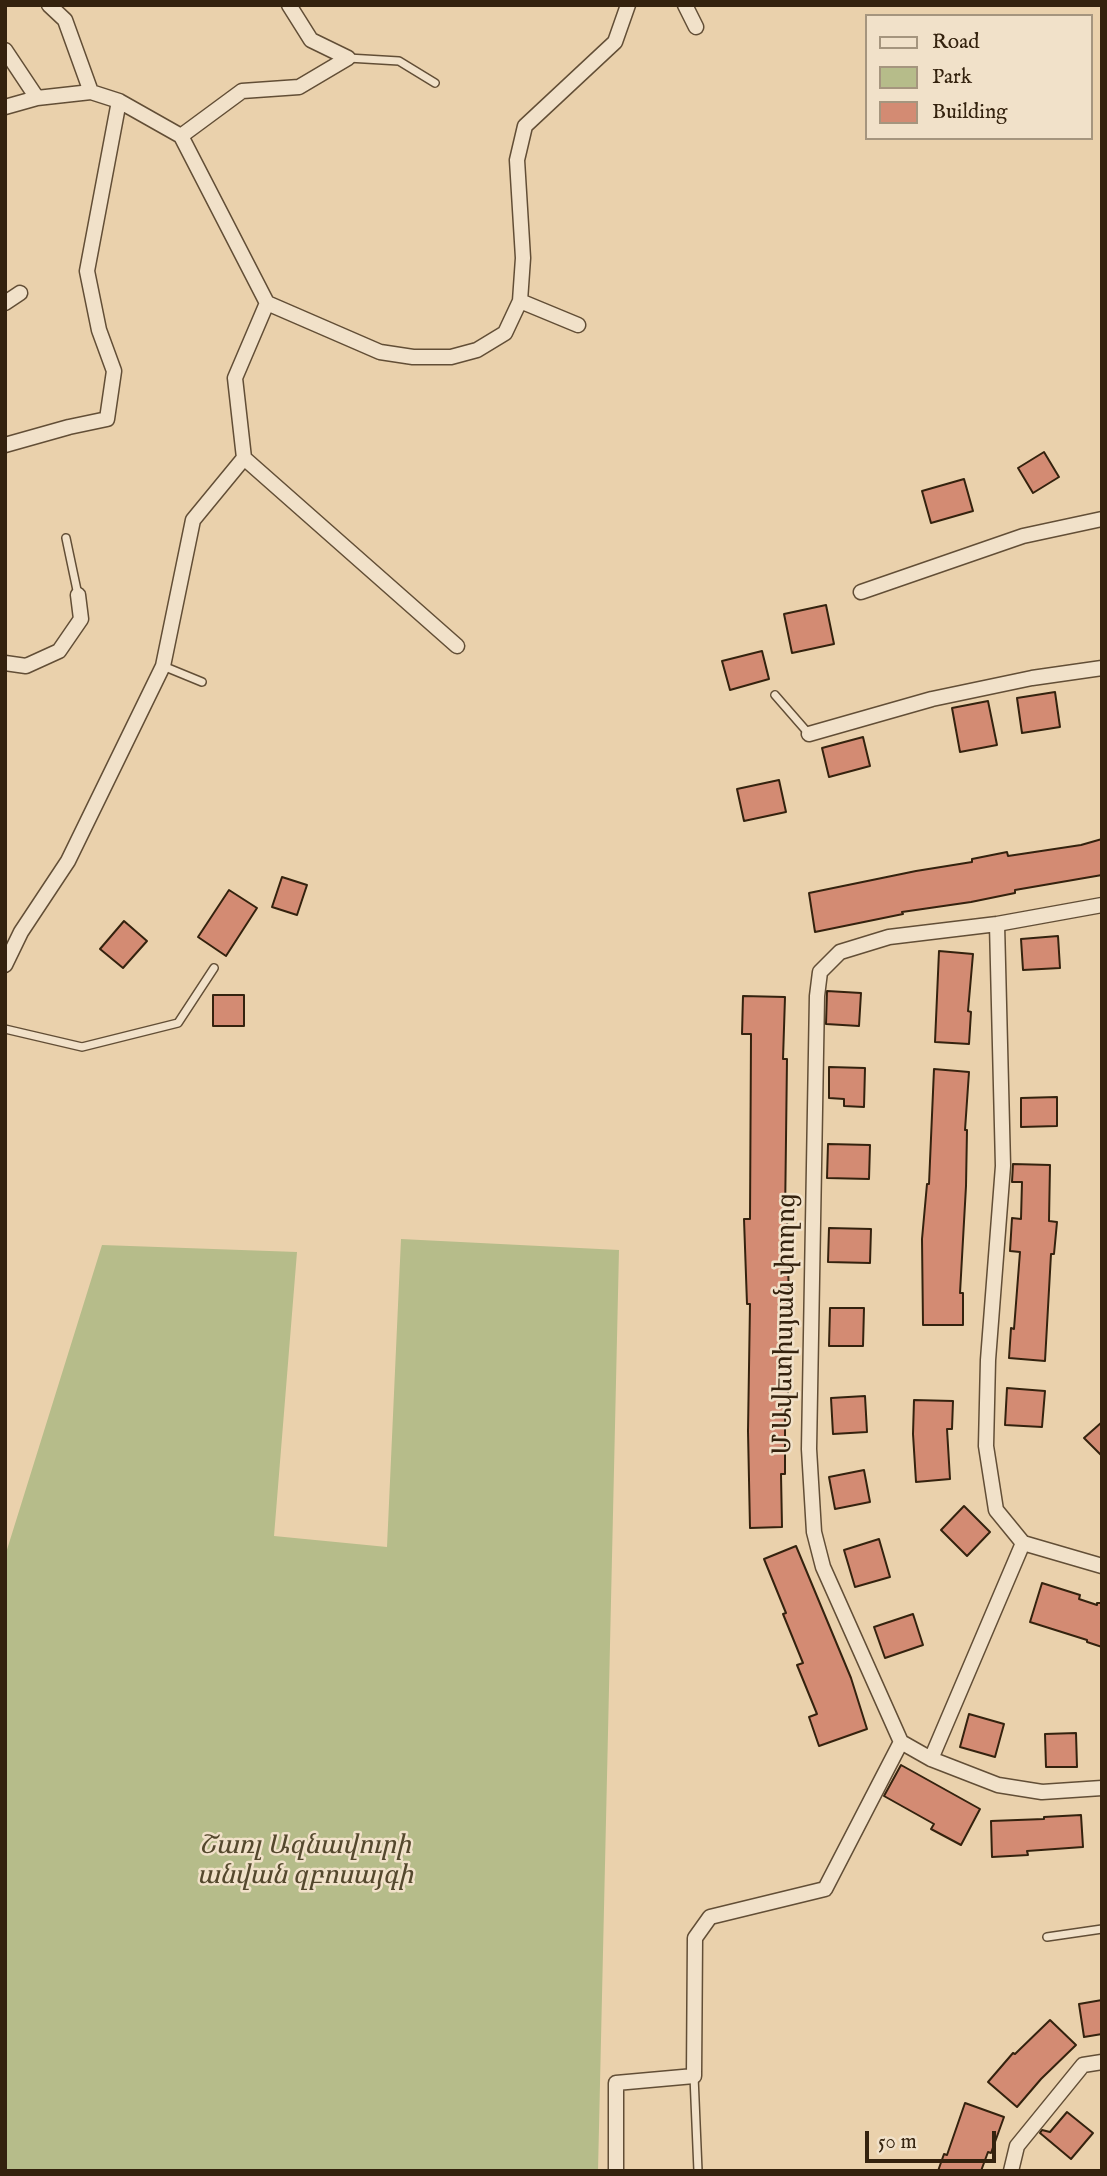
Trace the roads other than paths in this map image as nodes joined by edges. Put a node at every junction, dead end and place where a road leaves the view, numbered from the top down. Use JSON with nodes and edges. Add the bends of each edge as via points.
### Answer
{"nodes":[{"id":1,"x":49,"y":5,"type":"edge"},
{"id":2,"x":289,"y":5,"type":"edge"},
{"id":3,"x":628,"y":5,"type":"edge"},
{"id":4,"x":685,"y":5,"type":"edge"},
{"id":5,"x":696,"y":27,"type":"dead end"},
{"id":6,"x":5,"y":51,"type":"edge"},
{"id":7,"x":348,"y":58,"type":"junction"},
{"id":8,"x":435,"y":83,"type":"dead end"},
{"id":9,"x":90,"y":92,"type":"junction"},
{"id":10,"x":37,"y":98,"type":"junction"},
{"id":11,"x":119,"y":102,"type":"junction"},
{"id":12,"x":5,"y":107,"type":"edge"},
{"id":13,"x":181,"y":136,"type":"junction"},
{"id":14,"x":20,"y":293,"type":"dead end"},
{"id":15,"x":520,"y":301,"type":"junction"},
{"id":16,"x":5,"y":303,"type":"edge"},
{"id":17,"x":267,"y":303,"type":"junction"},
{"id":18,"x":578,"y":325,"type":"dead end"},
{"id":19,"x":5,"y":445,"type":"edge"},
{"id":20,"x":244,"y":458,"type":"junction"},
{"id":21,"x":1102,"y":519,"type":"edge"},
{"id":22,"x":66,"y":538,"type":"dead end"},
{"id":23,"x":861,"y":592,"type":"dead end"},
{"id":24,"x":78,"y":595,"type":"joint"},
{"id":25,"x":457,"y":646,"type":"dead end"},
{"id":26,"x":5,"y":663,"type":"edge"},
{"id":27,"x":163,"y":666,"type":"junction"},
{"id":28,"x":1102,"y":668,"type":"edge"},
{"id":29,"x":202,"y":682,"type":"dead end"},
{"id":30,"x":775,"y":695,"type":"dead end"},
{"id":31,"x":809,"y":734,"type":"joint"},
{"id":32,"x":1102,"y":905,"type":"edge"},
{"id":33,"x":997,"y":924,"type":"junction"},
{"id":34,"x":5,"y":965,"type":"edge"},
{"id":35,"x":214,"y":968,"type":"dead end"},
{"id":36,"x":5,"y":1029,"type":"edge"},
{"id":37,"x":1023,"y":1543,"type":"junction"},
{"id":38,"x":1102,"y":1566,"type":"edge"},
{"id":39,"x":901,"y":1742,"type":"junction"},
{"id":40,"x":931,"y":1759,"type":"junction"},
{"id":41,"x":1102,"y":1788,"type":"edge"},
{"id":42,"x":1102,"y":1929,"type":"edge"},
{"id":43,"x":1047,"y":1937,"type":"dead end"},
{"id":44,"x":1102,"y":2062,"type":"edge"},
{"id":45,"x":694,"y":2076,"type":"junction"},
{"id":46,"x":616,"y":2171,"type":"edge"},
{"id":47,"x":698,"y":2171,"type":"edge"},
{"id":48,"x":1011,"y":2171,"type":"edge"}],
"edges":[{"from":1,"to":9,"type":"street","via":[[65,20]]},
{"from":2,"to":7,"type":"street","via":[[311,40]]},
{"from":3,"to":15,"type":"street","via":[[615,42],[525,126],[517,160],[523,258]]},
{"from":4,"to":5,"type":"street"},
{"from":6,"to":10,"type":"street"},
{"from":7,"to":8,"type":"lane","via":[[399,61]]},
{"from":7,"to":13,"type":"street","via":[[299,88],[242,91]]},
{"from":9,"to":10,"type":"street"},
{"from":9,"to":11,"type":"street"},
{"from":10,"to":12,"type":"street"},
{"from":11,"to":13,"type":"street"},
{"from":11,"to":19,"type":"street","via":[[87,271],[99,330],[114,371],[107,419]]},
{"from":13,"to":17,"type":"street"},
{"from":14,"to":16,"type":"street"},
{"from":15,"to":17,"type":"street","via":[[505,332],[477,350],[451,357],[380,352]]},
{"from":15,"to":18,"type":"street"},
{"from":17,"to":20,"type":"street","via":[[235,378]]},
{"from":20,"to":25,"type":"street"},
{"from":20,"to":27,"type":"street","via":[[193,520]]},
{"from":21,"to":23,"type":"street","via":[[1023,536]]},
{"from":22,"to":24,"type":"lane"},
{"from":24,"to":26,"type":"street","via":[[81,619],[59,651],[26,666]]},
{"from":27,"to":29,"type":"lane"},
{"from":27,"to":34,"type":"street","via":[[68,861]]},
{"from":28,"to":31,"type":"street","via":[[932,699]]},
{"from":30,"to":31,"type":"lane"},
{"from":32,"to":33,"type":"street","name":"Մ Ավետիսյան փողոց"},
{"from":33,"to":37,"type":"street","via":[[1003,1166],[986,1446],[996,1510]]},
{"from":33,"to":39,"type":"street","name":"Մ Ավետիսյան փողոց","via":[[889,937],[840,953],[820,972],[817,996],[809,1448],[814,1532],[823,1567]]},
{"from":35,"to":36,"type":"lane","via":[[178,1023],[82,1047]]},
{"from":37,"to":38,"type":"street"},
{"from":37,"to":40,"type":"street"},
{"from":39,"to":40,"type":"street"},
{"from":39,"to":45,"type":"street","via":[[825,1889],[710,1917],[695,1938]]},
{"from":40,"to":41,"type":"street","via":[[998,1785],[1042,1792]]},
{"from":42,"to":43,"type":"lane"},
{"from":44,"to":48,"type":"street","via":[[1083,2065],[1017,2146]]},
{"from":45,"to":46,"type":"street","via":[[616,2083]]},
{"from":45,"to":47,"type":"lane"}]}
